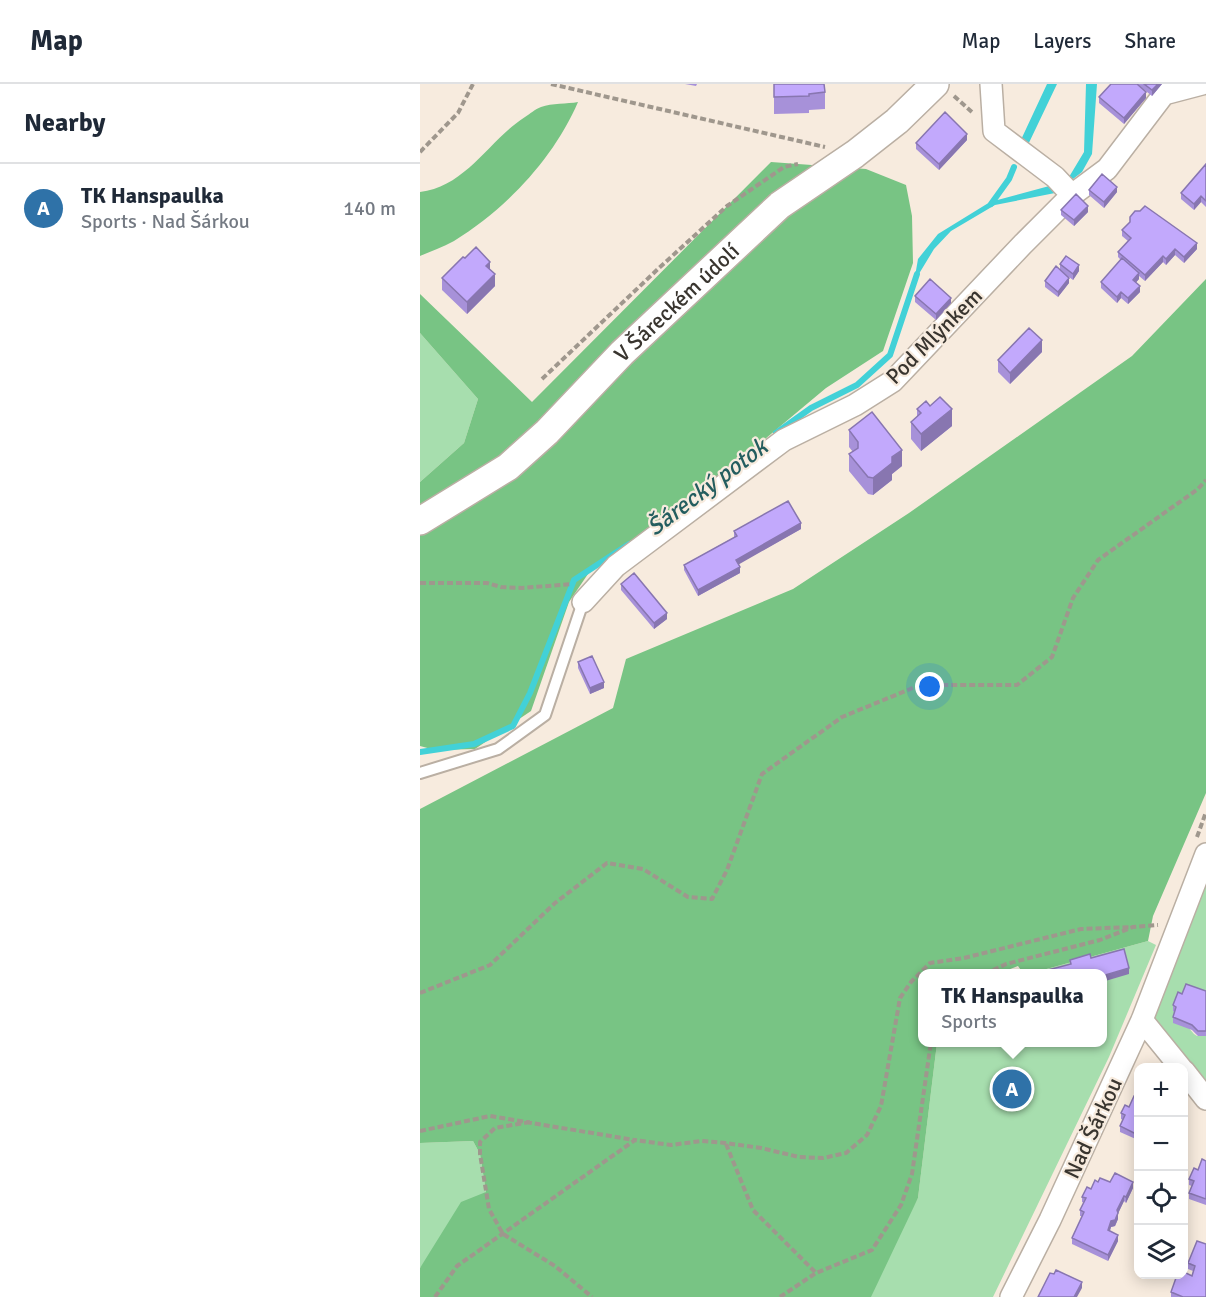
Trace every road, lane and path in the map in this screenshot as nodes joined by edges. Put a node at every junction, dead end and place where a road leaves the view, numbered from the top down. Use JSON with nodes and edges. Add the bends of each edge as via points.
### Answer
{"nodes":[{"id":1,"x":473,"y":84,"type":"edge"},
{"id":2,"x":551,"y":84,"type":"edge"},
{"id":3,"x":935,"y":84,"type":"edge"},
{"id":4,"x":991,"y":84,"type":"edge"},
{"id":5,"x":1202,"y":84,"type":"edge"},
{"id":6,"x":994,"y":131,"type":"junction"},
{"id":7,"x":420,"y":152,"type":"edge"},
{"id":8,"x":855,"y":154,"type":"junction"},
{"id":9,"x":808,"y":162,"type":"dead end"},
{"id":10,"x":1065,"y":187,"type":"junction"},
{"id":11,"x":542,"y":379,"type":"dead end"},
{"id":12,"x":1206,"y":480,"type":"edge"},
{"id":13,"x":1198,"y":489,"type":"junction"},
{"id":14,"x":1206,"y":489,"type":"edge"},
{"id":15,"x":420,"y":521,"type":"edge"},
{"id":16,"x":420,"y":583,"type":"edge"},
{"id":17,"x":581,"y":593,"type":"junction"},
{"id":18,"x":420,"y":773,"type":"edge"},
{"id":19,"x":1206,"y":854,"type":"edge"},
{"id":20,"x":1163,"y":924,"type":"dead end"},
{"id":21,"x":1133,"y":927,"type":"junction"},
{"id":22,"x":924,"y":969,"type":"edge"},
{"id":23,"x":996,"y":969,"type":"edge"},
{"id":24,"x":918,"y":975,"type":"edge"},
{"id":25,"x":420,"y":993,"type":"edge"},
{"id":26,"x":1142,"y":1020,"type":"junction"},
{"id":27,"x":930,"y":1047,"type":"edge"},
{"id":28,"x":1177,"y":1063,"type":"edge"},
{"id":29,"x":1188,"y":1076,"type":"edge"},
{"id":30,"x":1206,"y":1099,"type":"edge"},
{"id":31,"x":530,"y":1122,"type":"junction"},
{"id":32,"x":420,"y":1131,"type":"edge"},
{"id":33,"x":635,"y":1140,"type":"junction"},
{"id":34,"x":725,"y":1143,"type":"junction"},
{"id":35,"x":503,"y":1234,"type":"junction"},
{"id":36,"x":816,"y":1273,"type":"junction"},
{"id":37,"x":435,"y":1297,"type":"edge"},
{"id":38,"x":592,"y":1297,"type":"edge"},
{"id":39,"x":780,"y":1297,"type":"edge"},
{"id":40,"x":1011,"y":1297,"type":"edge"}],
"edges":[{"from":1,"to":7,"type":"path","via":[[458,113]]},
{"from":2,"to":8,"type":"path"},
{"from":3,"to":6,"type":"path"},
{"from":3,"to":8,"type":"street","name":"V Šáreckém údolí"},
{"from":4,"to":6,"type":"street"},
{"from":5,"to":10,"type":"street","name":"Pod Mlýnkem","via":[[1164,94],[1107,169]]},
{"from":6,"to":10,"type":"street"},
{"from":8,"to":15,"type":"street","name":"V Šáreckém údolí","via":[[780,205],[622,353],[508,467]]},
{"from":9,"to":11,"type":"path","via":[[784,166],[727,206]]},
{"from":10,"to":17,"type":"street","name":"Pod Mlýnkem","via":[[1023,244],[893,381],[855,405],[784,440]]},
{"from":12,"to":13,"type":"path"},
{"from":13,"to":14,"type":"path"},
{"from":13,"to":25,"type":"path","via":[[1098,560],[1074,598],[1052,657],[1017,685],[920,685],[842,717],[762,774],[728,870],[712,899],[688,897],[643,869],[607,863],[555,903],[490,965]]},
{"from":16,"to":17,"type":"path","via":[[487,583],[522,588],[555,585]]},
{"from":17,"to":18,"type":"lane","name":"Pod Mlýnkem","via":[[545,715],[498,749]]},
{"from":19,"to":26,"type":"street","name":"Nad Šárkou"},
{"from":20,"to":21,"type":"path"},
{"from":21,"to":22,"type":"path","via":[[1081,929],[930,963]]},
{"from":21,"to":23,"type":"path"},
{"from":24,"to":34,"type":"path","via":[[900,998],[882,1106],[867,1136],[846,1153],[823,1158]]},
{"from":26,"to":28,"type":"street"},
{"from":26,"to":40,"type":"street","name":"Nad Šárkou"},
{"from":27,"to":36,"type":"path","via":[[912,1174],[901,1205],[872,1250]]},
{"from":29,"to":30,"type":"street"},
{"from":31,"to":32,"type":"path","via":[[490,1116]]},
{"from":31,"to":33,"type":"path"},
{"from":31,"to":35,"type":"path","via":[[495,1128],[480,1142],[489,1209]]},
{"from":33,"to":34,"type":"path","via":[[671,1145]]},
{"from":33,"to":35,"type":"path"},
{"from":34,"to":36,"type":"path","via":[[753,1210]]},
{"from":35,"to":37,"type":"path","via":[[457,1266]]},
{"from":35,"to":38,"type":"path","via":[[555,1266]]},
{"from":36,"to":39,"type":"path"}]}
